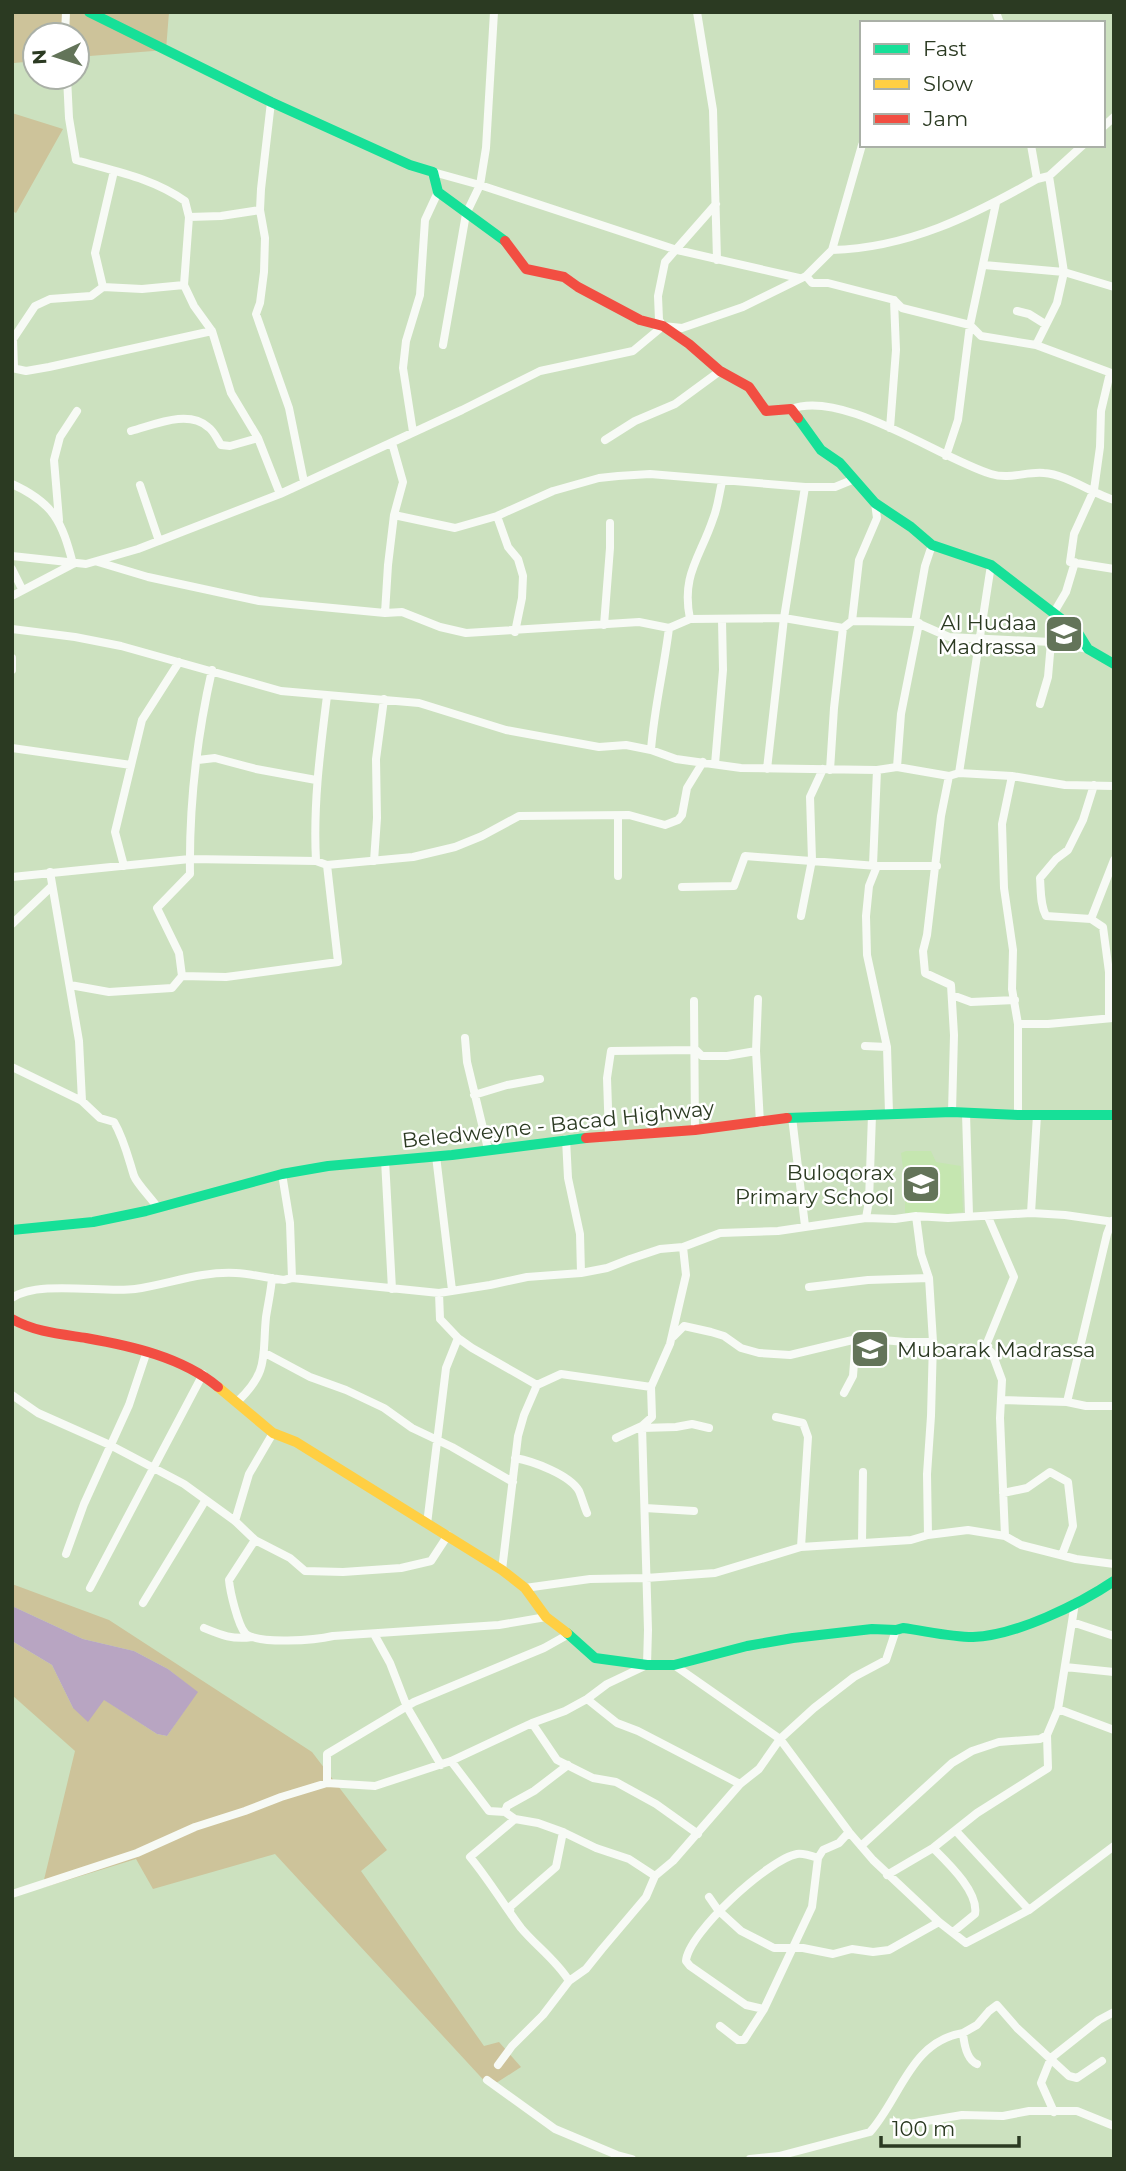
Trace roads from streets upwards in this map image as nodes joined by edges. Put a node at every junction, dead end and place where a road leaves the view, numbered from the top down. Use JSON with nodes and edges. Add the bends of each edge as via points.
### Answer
{"nodes":[{"id":1,"x":89,"y":12,"type":"edge"},
{"id":2,"x":494,"y":12,"type":"edge"},
{"id":3,"x":697,"y":12,"type":"edge"},
{"id":4,"x":68,"y":91,"type":"edge"},
{"id":5,"x":271,"y":102,"type":"junction"},
{"id":6,"x":861,"y":147,"type":"edge"},
{"id":7,"x":1031,"y":147,"type":"edge"},
{"id":8,"x":1081,"y":147,"type":"edge"},
{"id":9,"x":114,"y":171,"type":"junction"},
{"id":10,"x":433,"y":172,"type":"junction"},
{"id":11,"x":1049,"y":176,"type":"junction"},
{"id":12,"x":1037,"y":179,"type":"junction"},
{"id":13,"x":480,"y":185,"type":"junction"},
{"id":14,"x":438,"y":192,"type":"junction"},
{"id":15,"x":996,"y":203,"type":"junction"},
{"id":16,"x":716,"y":204,"type":"junction"},
{"id":17,"x":260,"y":210,"type":"junction"},
{"id":18,"x":466,"y":214,"type":"junction"},
{"id":19,"x":189,"y":217,"type":"junction"},
{"id":20,"x":677,"y":250,"type":"junction"},
{"id":21,"x":832,"y":250,"type":"junction"},
{"id":22,"x":717,"y":260,"type":"junction"},
{"id":23,"x":984,"y":265,"type":"junction"},
{"id":24,"x":1064,"y":272,"type":"junction"},
{"id":25,"x":803,"y":277,"type":"junction"},
{"id":26,"x":1114,"y":280,"type":"edge"},
{"id":27,"x":184,"y":285,"type":"junction"},
{"id":28,"x":1109,"y":285,"type":"edge"},
{"id":29,"x":103,"y":287,"type":"junction"},
{"id":30,"x":894,"y":300,"type":"junction"},
{"id":31,"x":1017,"y":311,"type":"dead end"},
{"id":32,"x":1045,"y":324,"type":"junction"},
{"id":33,"x":970,"y":325,"type":"junction"},
{"id":34,"x":663,"y":326,"type":"junction"},
{"id":35,"x":212,"y":331,"type":"junction"},
{"id":36,"x":443,"y":345,"type":"dead end"},
{"id":37,"x":1036,"y":345,"type":"junction"},
{"id":38,"x":13,"y":368,"type":"edge"},
{"id":39,"x":720,"y":371,"type":"junction"},
{"id":40,"x":1112,"y":373,"type":"edge"},
{"id":41,"x":792,"y":409,"type":"junction"},
{"id":42,"x":77,"y":411,"type":"dead end"},
{"id":43,"x":890,"y":428,"type":"junction"},
{"id":44,"x":131,"y":431,"type":"dead end"},
{"id":45,"x":413,"y":432,"type":"junction"},
{"id":46,"x":258,"y":438,"type":"junction"},
{"id":47,"x":605,"y":440,"type":"dead end"},
{"id":48,"x":392,"y":443,"type":"junction"},
{"id":49,"x":946,"y":456,"type":"junction"},
{"id":50,"x":852,"y":480,"type":"junction"},
{"id":51,"x":304,"y":482,"type":"junction"},
{"id":52,"x":722,"y":482,"type":"junction"},
{"id":53,"x":12,"y":484,"type":"edge"},
{"id":54,"x":140,"y":485,"type":"dead end"},
{"id":55,"x":805,"y":487,"type":"junction"},
{"id":56,"x":1094,"y":490,"type":"junction"},
{"id":57,"x":280,"y":494,"type":"junction"},
{"id":58,"x":1114,"y":500,"type":"edge"},
{"id":59,"x":875,"y":503,"type":"junction"},
{"id":60,"x":394,"y":515,"type":"junction"},
{"id":61,"x":497,"y":516,"type":"junction"},
{"id":62,"x":60,"y":520,"type":"junction"},
{"id":63,"x":610,"y":523,"type":"dead end"},
{"id":64,"x":159,"y":541,"type":"junction"},
{"id":65,"x":932,"y":545,"type":"junction"},
{"id":66,"x":12,"y":556,"type":"edge"},
{"id":67,"x":98,"y":562,"type":"junction"},
{"id":68,"x":1075,"y":562,"type":"junction"},
{"id":69,"x":73,"y":564,"type":"junction"},
{"id":70,"x":992,"y":565,"type":"junction"},
{"id":71,"x":12,"y":569,"type":"edge"},
{"id":72,"x":1114,"y":569,"type":"edge"},
{"id":73,"x":22,"y":589,"type":"junction"},
{"id":74,"x":12,"y":596,"type":"edge"},
{"id":75,"x":385,"y":613,"type":"junction"},
{"id":76,"x":1053,"y":614,"type":"junction"},
{"id":77,"x":784,"y":618,"type":"junction"},
{"id":78,"x":690,"y":619,"type":"junction"},
{"id":79,"x":722,"y":621,"type":"junction"},
{"id":80,"x":852,"y":621,"type":"junction"},
{"id":81,"x":917,"y":623,"type":"junction"},
{"id":82,"x":604,"y":625,"type":"junction"},
{"id":83,"x":669,"y":628,"type":"junction"},
{"id":84,"x":843,"y":628,"type":"junction"},
{"id":85,"x":12,"y":629,"type":"edge"},
{"id":86,"x":514,"y":632,"type":"junction"},
{"id":87,"x":978,"y":640,"type":"junction"},
{"id":88,"x":1051,"y":642,"type":"junction"},
{"id":89,"x":1088,"y":649,"type":"junction"},
{"id":90,"x":12,"y":658,"type":"edge"},
{"id":91,"x":179,"y":662,"type":"junction"},
{"id":92,"x":1114,"y":664,"type":"edge"},
{"id":93,"x":12,"y":670,"type":"edge"},
{"id":94,"x":212,"y":670,"type":"junction"},
{"id":95,"x":327,"y":696,"type":"junction"},
{"id":96,"x":384,"y":699,"type":"junction"},
{"id":97,"x":1040,"y":704,"type":"dead end"},
{"id":98,"x":12,"y":748,"type":"edge"},
{"id":99,"x":651,"y":750,"type":"junction"},
{"id":100,"x":198,"y":760,"type":"junction"},
{"id":101,"x":703,"y":762,"type":"junction"},
{"id":102,"x":715,"y":764,"type":"junction"},
{"id":103,"x":131,"y":765,"type":"junction"},
{"id":104,"x":897,"y":767,"type":"junction"},
{"id":105,"x":767,"y":769,"type":"junction"},
{"id":106,"x":827,"y":769,"type":"junction"},
{"id":107,"x":877,"y":770,"type":"junction"},
{"id":108,"x":958,"y":772,"type":"junction"},
{"id":109,"x":949,"y":776,"type":"junction"},
{"id":110,"x":1012,"y":776,"type":"junction"},
{"id":111,"x":316,"y":780,"type":"junction"},
{"id":112,"x":1094,"y":785,"type":"junction"},
{"id":113,"x":1114,"y":786,"type":"edge"},
{"id":114,"x":618,"y":817,"type":"junction"},
{"id":115,"x":190,"y":859,"type":"junction"},
{"id":116,"x":812,"y":860,"type":"junction"},
{"id":117,"x":1114,"y":860,"type":"edge"},
{"id":118,"x":316,"y":861,"type":"junction"},
{"id":119,"x":374,"y":861,"type":"junction"},
{"id":120,"x":327,"y":865,"type":"junction"},
{"id":121,"x":875,"y":865,"type":"junction"},
{"id":122,"x":124,"y":866,"type":"junction"},
{"id":123,"x":937,"y":866,"type":"junction"},
{"id":124,"x":50,"y":872,"type":"junction"},
{"id":125,"x":618,"y":876,"type":"dead end"},
{"id":126,"x":12,"y":877,"type":"edge"},
{"id":127,"x":51,"y":887,"type":"junction"},
{"id":128,"x":682,"y":887,"type":"dead end"},
{"id":129,"x":801,"y":916,"type":"dead end"},
{"id":130,"x":1091,"y":919,"type":"junction"},
{"id":131,"x":12,"y":924,"type":"edge"},
{"id":132,"x":182,"y":976,"type":"junction"},
{"id":133,"x":70,"y":985,"type":"junction"},
{"id":134,"x":952,"y":995,"type":"junction"},
{"id":135,"x":758,"y":999,"type":"dead end"},
{"id":136,"x":1015,"y":1000,"type":"junction"},
{"id":137,"x":694,"y":1001,"type":"dead end"},
{"id":138,"x":1111,"y":1018,"type":"edge"},
{"id":139,"x":1018,"y":1024,"type":"junction"},
{"id":140,"x":465,"y":1038,"type":"dead end"},
{"id":141,"x":865,"y":1046,"type":"dead end"},
{"id":142,"x":887,"y":1046,"type":"junction"},
{"id":143,"x":696,"y":1050,"type":"junction"},
{"id":144,"x":756,"y":1051,"type":"junction"},
{"id":145,"x":12,"y":1067,"type":"edge"},
{"id":146,"x":540,"y":1079,"type":"dead end"},
{"id":147,"x":474,"y":1095,"type":"junction"},
{"id":148,"x":82,"y":1101,"type":"junction"},
{"id":149,"x":952,"y":1112,"type":"junction"},
{"id":150,"x":889,"y":1113,"type":"junction"},
{"id":151,"x":966,"y":1113,"type":"junction"},
{"id":152,"x":873,"y":1115,"type":"junction"},
{"id":153,"x":1018,"y":1115,"type":"junction"},
{"id":154,"x":1037,"y":1115,"type":"junction"},
{"id":155,"x":1114,"y":1115,"type":"edge"},
{"id":156,"x":792,"y":1117,"type":"junction"},
{"id":157,"x":760,"y":1123,"type":"junction"},
{"id":158,"x":695,"y":1130,"type":"junction"},
{"id":159,"x":609,"y":1137,"type":"junction"},
{"id":160,"x":566,"y":1139,"type":"junction"},
{"id":161,"x":488,"y":1149,"type":"junction"},
{"id":162,"x":436,"y":1156,"type":"junction"},
{"id":163,"x":385,"y":1160,"type":"junction"},
{"id":164,"x":282,"y":1174,"type":"junction"},
{"id":165,"x":158,"y":1208,"type":"junction"},
{"id":166,"x":1031,"y":1213,"type":"junction"},
{"id":167,"x":969,"y":1215,"type":"junction"},
{"id":168,"x":916,"y":1216,"type":"junction"},
{"id":169,"x":988,"y":1217,"type":"junction"},
{"id":170,"x":866,"y":1218,"type":"junction"},
{"id":171,"x":1113,"y":1222,"type":"edge"},
{"id":172,"x":805,"y":1226,"type":"junction"},
{"id":173,"x":12,"y":1230,"type":"edge"},
{"id":174,"x":683,"y":1247,"type":"junction"},
{"id":175,"x":581,"y":1273,"type":"junction"},
{"id":176,"x":272,"y":1278,"type":"junction"},
{"id":177,"x":292,"y":1278,"type":"junction"},
{"id":178,"x":929,"y":1278,"type":"junction"},
{"id":179,"x":809,"y":1287,"type":"dead end"},
{"id":180,"x":392,"y":1289,"type":"junction"},
{"id":181,"x":452,"y":1290,"type":"junction"},
{"id":182,"x":439,"y":1293,"type":"junction"},
{"id":183,"x":12,"y":1298,"type":"edge"},
{"id":184,"x":12,"y":1319,"type":"edge"},
{"id":185,"x":458,"y":1338,"type":"junction"},
{"id":186,"x":861,"y":1338,"type":"junction"},
{"id":187,"x":672,"y":1339,"type":"junction"},
{"id":188,"x":933,"y":1342,"type":"junction"},
{"id":189,"x":265,"y":1353,"type":"junction"},
{"id":190,"x":146,"y":1354,"type":"junction"},
{"id":191,"x":203,"y":1374,"type":"junction"},
{"id":192,"x":537,"y":1385,"type":"junction"},
{"id":193,"x":651,"y":1387,"type":"junction"},
{"id":194,"x":844,"y":1393,"type":"dead end"},
{"id":195,"x":12,"y":1395,"type":"edge"},
{"id":196,"x":1001,"y":1400,"type":"junction"},
{"id":197,"x":237,"y":1402,"type":"junction"},
{"id":198,"x":1068,"y":1402,"type":"junction"},
{"id":199,"x":1114,"y":1406,"type":"edge"},
{"id":200,"x":776,"y":1417,"type":"dead end"},
{"id":201,"x":642,"y":1427,"type":"junction"},
{"id":202,"x":709,"y":1429,"type":"dead end"},
{"id":203,"x":273,"y":1433,"type":"junction"},
{"id":204,"x":616,"y":1438,"type":"dead end"},
{"id":205,"x":439,"y":1441,"type":"junction"},
{"id":206,"x":110,"y":1445,"type":"junction"},
{"id":207,"x":515,"y":1458,"type":"junction"},
{"id":208,"x":154,"y":1470,"type":"junction"},
{"id":209,"x":863,"y":1472,"type":"dead end"},
{"id":210,"x":513,"y":1482,"type":"junction"},
{"id":211,"x":1003,"y":1493,"type":"junction"},
{"id":212,"x":205,"y":1501,"type":"junction"},
{"id":213,"x":645,"y":1508,"type":"junction"},
{"id":214,"x":694,"y":1511,"type":"dead end"},
{"id":215,"x":587,"y":1513,"type":"dead end"},
{"id":216,"x":235,"y":1521,"type":"junction"},
{"id":217,"x":428,"y":1524,"type":"junction"},
{"id":218,"x":448,"y":1535,"type":"junction"},
{"id":219,"x":928,"y":1535,"type":"junction"},
{"id":220,"x":1005,"y":1536,"type":"junction"},
{"id":221,"x":255,"y":1540,"type":"junction"},
{"id":222,"x":862,"y":1543,"type":"junction"},
{"id":223,"x":801,"y":1547,"type":"junction"},
{"id":224,"x":66,"y":1554,"type":"dead end"},
{"id":225,"x":1062,"y":1555,"type":"junction"},
{"id":226,"x":1114,"y":1564,"type":"edge"},
{"id":227,"x":502,"y":1570,"type":"junction"},
{"id":228,"x":646,"y":1578,"type":"junction"},
{"id":229,"x":1114,"y":1581,"type":"edge"},
{"id":230,"x":90,"y":1588,"type":"dead end"},
{"id":231,"x":525,"y":1588,"type":"junction"},
{"id":232,"x":143,"y":1603,"type":"dead end"},
{"id":233,"x":1075,"y":1604,"type":"junction"},
{"id":234,"x":546,"y":1617,"type":"junction"},
{"id":235,"x":1072,"y":1622,"type":"junction"},
{"id":236,"x":204,"y":1628,"type":"dead end"},
{"id":237,"x":896,"y":1630,"type":"junction"},
{"id":238,"x":374,"y":1634,"type":"junction"},
{"id":239,"x":569,"y":1634,"type":"junction"},
{"id":240,"x":1114,"y":1636,"type":"edge"},
{"id":241,"x":251,"y":1637,"type":"junction"},
{"id":242,"x":647,"y":1665,"type":"junction"},
{"id":243,"x":674,"y":1665,"type":"junction"},
{"id":244,"x":1065,"y":1667,"type":"junction"},
{"id":245,"x":1114,"y":1672,"type":"edge"},
{"id":246,"x":587,"y":1699,"type":"junction"},
{"id":247,"x":407,"y":1707,"type":"junction"},
{"id":248,"x":1058,"y":1709,"type":"junction"},
{"id":249,"x":532,"y":1723,"type":"junction"},
{"id":250,"x":1114,"y":1730,"type":"edge"},
{"id":251,"x":1047,"y":1735,"type":"junction"},
{"id":252,"x":780,"y":1740,"type":"junction"},
{"id":253,"x":451,"y":1761,"type":"junction"},
{"id":254,"x":441,"y":1765,"type":"junction"},
{"id":255,"x":568,"y":1765,"type":"junction"},
{"id":256,"x":327,"y":1783,"type":"junction"},
{"id":257,"x":740,"y":1784,"type":"junction"},
{"id":258,"x":505,"y":1812,"type":"junction"},
{"id":259,"x":516,"y":1819,"type":"junction"},
{"id":260,"x":956,"y":1831,"type":"junction"},
{"id":261,"x":563,"y":1832,"type":"junction"},
{"id":262,"x":849,"y":1832,"type":"junction"},
{"id":263,"x":698,"y":1834,"type":"junction"},
{"id":264,"x":861,"y":1846,"type":"junction"},
{"id":265,"x":1113,"y":1847,"type":"edge"},
{"id":266,"x":933,"y":1848,"type":"junction"},
{"id":267,"x":818,"y":1858,"type":"junction"},
{"id":268,"x":887,"y":1875,"type":"junction"},
{"id":269,"x":655,"y":1876,"type":"junction"},
{"id":270,"x":12,"y":1894,"type":"edge"},
{"id":271,"x":709,"y":1897,"type":"dead end"},
{"id":272,"x":718,"y":1910,"type":"junction"},
{"id":273,"x":1029,"y":1910,"type":"junction"},
{"id":274,"x":510,"y":1911,"type":"junction"},
{"id":275,"x":939,"y":1922,"type":"junction"},
{"id":276,"x":953,"y":1932,"type":"junction"},
{"id":277,"x":792,"y":1948,"type":"junction"},
{"id":278,"x":569,"y":1981,"type":"junction"},
{"id":279,"x":764,"y":2009,"type":"junction"},
{"id":280,"x":1114,"y":2012,"type":"edge"},
{"id":281,"x":720,"y":2026,"type":"dead end"},
{"id":282,"x":963,"y":2033,"type":"junction"},
{"id":283,"x":1051,"y":2058,"type":"junction"},
{"id":284,"x":1102,"y":2061,"type":"dead end"},
{"id":285,"x":978,"y":2064,"type":"dead end"},
{"id":286,"x":498,"y":2065,"type":"dead end"},
{"id":287,"x":487,"y":2080,"type":"dead end"},
{"id":288,"x":1054,"y":2112,"type":"junction"},
{"id":289,"x":903,"y":2125,"type":"dead end"},
{"id":290,"x":1114,"y":2126,"type":"edge"},
{"id":291,"x":632,"y":2159,"type":"edge"},
{"id":292,"x":750,"y":2159,"type":"edge"}],
"edges":[{"from":1,"to":5,"type":"street"},
{"from":2,"to":13,"type":"street"},
{"from":3,"to":16,"type":"street","via":[[713,110]]},
{"from":4,"to":9,"type":"street","via":[[76,160]]},
{"from":5,"to":10,"type":"street","via":[[410,166]]},
{"from":5,"to":17,"type":"street"},
{"from":6,"to":21,"type":"street"},
{"from":7,"to":12,"type":"street"},
{"from":8,"to":11,"type":"street"},
{"from":9,"to":19,"type":"street","via":[[171,191],[185,201]]},
{"from":9,"to":29,"type":"street","via":[[95,253]]},
{"from":10,"to":13,"type":"street"},
{"from":10,"to":14,"type":"street"},
{"from":11,"to":12,"type":"street"},
{"from":11,"to":24,"type":"street"},
{"from":12,"to":15,"type":"street"},
{"from":13,"to":18,"type":"street"},
{"from":13,"to":20,"type":"street"},
{"from":14,"to":18,"type":"street"},
{"from":14,"to":45,"type":"street","via":[[425,220],[420,295],[403,368]]},
{"from":15,"to":21,"type":"street","via":[[910,239]]},
{"from":15,"to":23,"type":"street"},
{"from":16,"to":20,"type":"street"},
{"from":16,"to":22,"type":"street"},
{"from":17,"to":19,"type":"street"},
{"from":17,"to":51,"type":"street","via":[[265,238],[256,314],[289,408]]},
{"from":18,"to":34,"type":"street","via":[[507,243],[526,269],[564,276],[640,320]]},
{"from":18,"to":36,"type":"street"},
{"from":19,"to":27,"type":"street"},
{"from":20,"to":22,"type":"street"},
{"from":20,"to":34,"type":"street","via":[[665,262],[658,296]]},
{"from":21,"to":25,"type":"street"},
{"from":22,"to":25,"type":"street"},
{"from":23,"to":24,"type":"street"},
{"from":23,"to":33,"type":"street"},
{"from":24,"to":28,"type":"street"},
{"from":24,"to":32,"type":"street"},
{"from":25,"to":30,"type":"street","via":[[812,283]]},
{"from":25,"to":34,"type":"street","via":[[743,307],[682,328]]},
{"from":26,"to":28,"type":"street"},
{"from":27,"to":29,"type":"street"},
{"from":27,"to":35,"type":"street"},
{"from":29,"to":38,"type":"street","via":[[91,296],[50,299],[35,306],[13,340]]},
{"from":30,"to":33,"type":"street","via":[[902,308]]},
{"from":30,"to":43,"type":"street","via":[[897,350]]},
{"from":31,"to":32,"type":"street"},
{"from":32,"to":37,"type":"street"},
{"from":33,"to":37,"type":"street","via":[[981,336]]},
{"from":33,"to":49,"type":"street","via":[[958,420]]},
{"from":34,"to":39,"type":"street"},
{"from":34,"to":45,"type":"street","via":[[634,351],[540,371]]},
{"from":35,"to":38,"type":"street","via":[[49,367]]},
{"from":35,"to":46,"type":"street","via":[[231,393]]},
{"from":37,"to":40,"type":"street"},
{"from":39,"to":41,"type":"street","via":[[749,387],[766,411]]},
{"from":39,"to":47,"type":"street","via":[[675,404]]},
{"from":40,"to":56,"type":"street","via":[[1101,411]]},
{"from":41,"to":43,"type":"street","via":[[814,405],[858,413]]},
{"from":41,"to":50,"type":"street","via":[[821,450],[840,463]]},
{"from":42,"to":62,"type":"street","via":[[60,437],[54,460]]},
{"from":43,"to":49,"type":"street"},
{"from":44,"to":46,"type":"street","via":[[180,418],[211,428],[221,445]]},
{"from":45,"to":48,"type":"street"},
{"from":46,"to":57,"type":"street"},
{"from":48,"to":51,"type":"street"},
{"from":48,"to":60,"type":"street","via":[[403,482]]},
{"from":49,"to":56,"type":"street","via":[[993,475],[1044,473]]},
{"from":50,"to":55,"type":"street","via":[[835,487]]},
{"from":50,"to":59,"type":"street"},
{"from":51,"to":57,"type":"street"},
{"from":52,"to":55,"type":"street"},
{"from":52,"to":61,"type":"street","via":[[650,474],[599,478],[553,491]]},
{"from":52,"to":78,"type":"street","via":[[714,519],[689,577],[686,599]]},
{"from":53,"to":62,"type":"street"},
{"from":54,"to":64,"type":"street"},
{"from":55,"to":77,"type":"street"},
{"from":56,"to":58,"type":"street"},
{"from":56,"to":68,"type":"street","via":[[1074,534],[1070,562]]},
{"from":57,"to":64,"type":"street"},
{"from":59,"to":65,"type":"street"},
{"from":59,"to":80,"type":"street","via":[[877,518],[859,561]]},
{"from":60,"to":61,"type":"street","via":[[455,528]]},
{"from":60,"to":75,"type":"street"},
{"from":61,"to":86,"type":"street","via":[[523,576]]},
{"from":62,"to":69,"type":"street"},
{"from":63,"to":82,"type":"street"},
{"from":64,"to":67,"type":"street"},
{"from":65,"to":70,"type":"street"},
{"from":65,"to":81,"type":"street"},
{"from":66,"to":69,"type":"street"},
{"from":67,"to":69,"type":"street"},
{"from":67,"to":75,"type":"street","via":[[260,601]]},
{"from":68,"to":72,"type":"street"},
{"from":68,"to":76,"type":"street"},
{"from":69,"to":73,"type":"street"},
{"from":70,"to":76,"type":"street"},
{"from":70,"to":87,"type":"street"},
{"from":71,"to":73,"type":"street"},
{"from":73,"to":74,"type":"street"},
{"from":75,"to":86,"type":"street","via":[[402,612],[466,633]]},
{"from":76,"to":89,"type":"street","via":[[1077,631]]},
{"from":77,"to":79,"type":"street"},
{"from":77,"to":84,"type":"street"},
{"from":77,"to":105,"type":"street"},
{"from":78,"to":79,"type":"street"},
{"from":78,"to":83,"type":"street"},
{"from":79,"to":102,"type":"street"},
{"from":80,"to":81,"type":"street"},
{"from":80,"to":84,"type":"street"},
{"from":81,"to":87,"type":"street","via":[[949,637]]},
{"from":81,"to":104,"type":"street"},
{"from":82,"to":83,"type":"street","via":[[639,622]]},
{"from":82,"to":86,"type":"street"},
{"from":83,"to":99,"type":"street"},
{"from":84,"to":106,"type":"street"},
{"from":85,"to":91,"type":"street","via":[[75,637]]},
{"from":87,"to":88,"type":"street"},
{"from":87,"to":108,"type":"street"},
{"from":88,"to":89,"type":"street"},
{"from":88,"to":97,"type":"street"},
{"from":89,"to":92,"type":"street"},
{"from":90,"to":93,"type":"street"},
{"from":91,"to":94,"type":"street"},
{"from":91,"to":103,"type":"street","via":[[142,720]]},
{"from":94,"to":95,"type":"street","via":[[281,691]]},
{"from":94,"to":100,"type":"street"},
{"from":95,"to":96,"type":"street"},
{"from":95,"to":111,"type":"street"},
{"from":96,"to":99,"type":"street","via":[[419,703],[506,730],[600,747],[626,745]]},
{"from":96,"to":119,"type":"street","via":[[376,759]]},
{"from":98,"to":103,"type":"street"},
{"from":99,"to":101,"type":"street"},
{"from":100,"to":111,"type":"street","via":[[215,758]]},
{"from":100,"to":115,"type":"street"},
{"from":101,"to":102,"type":"street"},
{"from":101,"to":114,"type":"street","via":[[687,788],[678,820],[665,824],[629,815]]},
{"from":102,"to":105,"type":"street"},
{"from":103,"to":122,"type":"street","via":[[115,832]]},
{"from":104,"to":107,"type":"street"},
{"from":104,"to":109,"type":"street"},
{"from":105,"to":106,"type":"street"},
{"from":106,"to":107,"type":"street"},
{"from":106,"to":116,"type":"street","via":[[810,797]]},
{"from":107,"to":121,"type":"street"},
{"from":108,"to":109,"type":"street"},
{"from":108,"to":110,"type":"street"},
{"from":109,"to":123,"type":"street"},
{"from":110,"to":112,"type":"street"},
{"from":110,"to":136,"type":"street","via":[[1002,824]]},
{"from":111,"to":118,"type":"street"},
{"from":112,"to":113,"type":"street"},
{"from":112,"to":130,"type":"street","via":[[1068,850],[1041,878],[1046,916]]},
{"from":114,"to":119,"type":"street","via":[[519,816],[455,847]]},
{"from":114,"to":125,"type":"street"},
{"from":115,"to":118,"type":"street"},
{"from":115,"to":122,"type":"street"},
{"from":115,"to":132,"type":"street","via":[[190,874],[157,908],[179,953]]},
{"from":116,"to":121,"type":"street"},
{"from":116,"to":128,"type":"street","via":[[745,856],[734,886]]},
{"from":116,"to":129,"type":"street"},
{"from":117,"to":130,"type":"street"},
{"from":118,"to":120,"type":"street"},
{"from":119,"to":120,"type":"street"},
{"from":120,"to":132,"type":"street","via":[[338,962],[226,977]]},
{"from":121,"to":123,"type":"street"},
{"from":121,"to":142,"type":"street","via":[[866,916],[867,956]]},
{"from":122,"to":124,"type":"street"},
{"from":123,"to":134,"type":"street","via":[[923,951],[925,973],[951,985]]},
{"from":124,"to":126,"type":"street"},
{"from":124,"to":127,"type":"street"},
{"from":127,"to":131,"type":"street"},
{"from":127,"to":133,"type":"street"},
{"from":130,"to":138,"type":"street","via":[[1103,927]]},
{"from":132,"to":133,"type":"street","via":[[173,988],[149,991],[109,992]]},
{"from":133,"to":148,"type":"street"},
{"from":134,"to":136,"type":"street","via":[[971,1002]]},
{"from":134,"to":149,"type":"street"},
{"from":135,"to":144,"type":"street"},
{"from":136,"to":139,"type":"street"},
{"from":137,"to":143,"type":"street"},
{"from":138,"to":139,"type":"street"},
{"from":139,"to":153,"type":"street"},
{"from":140,"to":147,"type":"street"},
{"from":141,"to":142,"type":"street"},
{"from":142,"to":150,"type":"street"},
{"from":143,"to":144,"type":"street","via":[[702,1056]]},
{"from":143,"to":158,"type":"street"},
{"from":143,"to":159,"type":"street","via":[[611,1051]]},
{"from":144,"to":157,"type":"street"},
{"from":145,"to":148,"type":"street"},
{"from":146,"to":147,"type":"street"},
{"from":147,"to":161,"type":"street"},
{"from":148,"to":165,"type":"street","via":[[100,1118],[114,1122],[135,1179]]},
{"from":149,"to":150,"type":"street","name":"Beledweyne - Bacad Highway"},
{"from":149,"to":151,"type":"street","name":"Beledweyne - Bacad Highway"},
{"from":150,"to":152,"type":"street","name":"Beledweyne - Bacad Highway"},
{"from":151,"to":153,"type":"street","name":"Beledweyne - Bacad Highway"},
{"from":151,"to":167,"type":"street"},
{"from":152,"to":156,"type":"street","name":"Beledweyne - Bacad Highway"},
{"from":152,"to":170,"type":"street"},
{"from":153,"to":154,"type":"street","name":"Beledweyne - Bacad Highway"},
{"from":154,"to":155,"type":"street","name":"Beledweyne - Bacad Highway"},
{"from":154,"to":166,"type":"street"},
{"from":156,"to":157,"type":"street","name":"Beledweyne - Bacad Highway"},
{"from":156,"to":172,"type":"street"},
{"from":157,"to":158,"type":"street","name":"Beledweyne - Bacad Highway"},
{"from":158,"to":159,"type":"street","name":"Beledweyne - Bacad Highway"},
{"from":159,"to":160,"type":"street","name":"Beledweyne - Bacad Highway"},
{"from":160,"to":161,"type":"street","name":"Beledweyne - Bacad Highway"},
{"from":160,"to":175,"type":"street"},
{"from":161,"to":162,"type":"street","name":"Beledweyne - Bacad Highway"},
{"from":162,"to":163,"type":"street","name":"Beledweyne - Bacad Highway"},
{"from":162,"to":181,"type":"street"},
{"from":163,"to":164,"type":"street","name":"Beledweyne - Bacad Highway"},
{"from":163,"to":180,"type":"street"},
{"from":164,"to":165,"type":"street","name":"Beledweyne - Bacad Highway"},
{"from":164,"to":177,"type":"street"},
{"from":165,"to":173,"type":"street","name":"Beledweyne - Bacad Highway","via":[[93,1222]]},
{"from":166,"to":169,"type":"street"},
{"from":166,"to":171,"type":"street"},
{"from":167,"to":168,"type":"street"},
{"from":167,"to":169,"type":"street"},
{"from":168,"to":170,"type":"street"},
{"from":168,"to":178,"type":"street"},
{"from":169,"to":196,"type":"street","via":[[1014,1277],[987,1343],[1002,1380]]},
{"from":170,"to":172,"type":"street"},
{"from":171,"to":198,"type":"street"},
{"from":172,"to":174,"type":"street","via":[[720,1233]]},
{"from":174,"to":175,"type":"street","via":[[660,1249]]},
{"from":174,"to":187,"type":"street","via":[[686,1275]]},
{"from":175,"to":181,"type":"street"},
{"from":176,"to":177,"type":"street"},
{"from":176,"to":183,"type":"street","via":[[235,1273],[191,1276],[135,1289],[39,1290]]},
{"from":176,"to":189,"type":"street"},
{"from":177,"to":180,"type":"street"},
{"from":178,"to":179,"type":"street"},
{"from":178,"to":188,"type":"street"},
{"from":180,"to":182,"type":"street"},
{"from":181,"to":182,"type":"street"},
{"from":182,"to":185,"type":"street","via":[[440,1319]]},
{"from":184,"to":190,"type":"street","via":[[30,1329],[119,1344]]},
{"from":185,"to":192,"type":"street"},
{"from":185,"to":205,"type":"street","via":[[446,1368]]},
{"from":186,"to":187,"type":"street","via":[[790,1355],[759,1353],[724,1336],[684,1326]]},
{"from":186,"to":188,"type":"street"},
{"from":186,"to":194,"type":"street","via":[[853,1376]]},
{"from":187,"to":193,"type":"street"},
{"from":188,"to":219,"type":"street"},
{"from":189,"to":197,"type":"street","via":[[259,1376]]},
{"from":189,"to":205,"type":"street","via":[[384,1408]]},
{"from":190,"to":191,"type":"street"},
{"from":190,"to":206,"type":"street"},
{"from":191,"to":197,"type":"street"},
{"from":191,"to":208,"type":"street"},
{"from":192,"to":193,"type":"street","via":[[561,1374]]},
{"from":192,"to":207,"type":"street","via":[[524,1416]]},
{"from":193,"to":201,"type":"street","via":[[652,1417]]},
{"from":195,"to":206,"type":"street","via":[[38,1413]]},
{"from":196,"to":198,"type":"street"},
{"from":196,"to":211,"type":"street"},
{"from":197,"to":203,"type":"street"},
{"from":198,"to":199,"type":"street"},
{"from":200,"to":223,"type":"street","via":[[803,1423],[808,1437]]},
{"from":201,"to":202,"type":"street","via":[[692,1424]]},
{"from":201,"to":204,"type":"street"},
{"from":201,"to":213,"type":"street"},
{"from":203,"to":216,"type":"street","via":[[249,1474]]},
{"from":203,"to":217,"type":"street","via":[[296,1442]]},
{"from":205,"to":210,"type":"street"},
{"from":205,"to":217,"type":"street"},
{"from":206,"to":208,"type":"street"},
{"from":206,"to":224,"type":"street"},
{"from":207,"to":210,"type":"street"},
{"from":207,"to":215,"type":"street","via":[[568,1480],[578,1489]]},
{"from":208,"to":212,"type":"street","via":[[184,1484]]},
{"from":208,"to":230,"type":"street"},
{"from":209,"to":222,"type":"street"},
{"from":210,"to":227,"type":"street"},
{"from":211,"to":220,"type":"street"},
{"from":211,"to":225,"type":"street","via":[[1027,1488],[1050,1472],[1068,1482],[1073,1526]]},
{"from":212,"to":216,"type":"street"},
{"from":212,"to":232,"type":"street"},
{"from":213,"to":214,"type":"street"},
{"from":213,"to":228,"type":"street"},
{"from":216,"to":221,"type":"street"},
{"from":217,"to":218,"type":"street"},
{"from":218,"to":221,"type":"street","via":[[431,1560],[401,1568],[343,1572],[305,1571]]},
{"from":218,"to":227,"type":"street"},
{"from":219,"to":220,"type":"street","via":[[968,1530]]},
{"from":219,"to":222,"type":"street"},
{"from":220,"to":225,"type":"street"},
{"from":221,"to":241,"type":"street","via":[[229,1580],[231,1600],[244,1632]]},
{"from":222,"to":223,"type":"street"},
{"from":223,"to":228,"type":"street","via":[[715,1573]]},
{"from":225,"to":226,"type":"street"},
{"from":227,"to":231,"type":"street"},
{"from":228,"to":231,"type":"street","via":[[590,1579]]},
{"from":228,"to":242,"type":"street"},
{"from":229,"to":233,"type":"street"},
{"from":231,"to":234,"type":"street"},
{"from":233,"to":235,"type":"street"},
{"from":233,"to":237,"type":"street","via":[[989,1635]]},
{"from":234,"to":238,"type":"street"},
{"from":234,"to":239,"type":"street"},
{"from":235,"to":240,"type":"street"},
{"from":235,"to":244,"type":"street"},
{"from":236,"to":241,"type":"street","via":[[224,1637]]},
{"from":237,"to":243,"type":"street","via":[[793,1638]]},
{"from":237,"to":252,"type":"street","via":[[886,1660],[854,1677]]},
{"from":238,"to":241,"type":"street","via":[[287,1641]]},
{"from":238,"to":247,"type":"street"},
{"from":239,"to":242,"type":"street","via":[[595,1658]]},
{"from":239,"to":247,"type":"street"},
{"from":242,"to":243,"type":"street"},
{"from":242,"to":246,"type":"street"},
{"from":243,"to":252,"type":"street"},
{"from":244,"to":245,"type":"street"},
{"from":244,"to":248,"type":"street"},
{"from":246,"to":249,"type":"street"},
{"from":246,"to":257,"type":"street","via":[[617,1723]]},
{"from":247,"to":254,"type":"street"},
{"from":247,"to":256,"type":"street","via":[[327,1754]]},
{"from":248,"to":250,"type":"street"},
{"from":248,"to":251,"type":"street"},
{"from":249,"to":253,"type":"street"},
{"from":249,"to":255,"type":"street","via":[[557,1760]]},
{"from":251,"to":260,"type":"street","via":[[1048,1768]]},
{"from":251,"to":264,"type":"street","via":[[972,1751],[952,1763]]},
{"from":252,"to":257,"type":"street","via":[[759,1769]]},
{"from":252,"to":262,"type":"street"},
{"from":253,"to":254,"type":"street"},
{"from":253,"to":258,"type":"street","via":[[489,1811]]},
{"from":254,"to":256,"type":"street","via":[[375,1786]]},
{"from":255,"to":258,"type":"street","via":[[507,1806]]},
{"from":255,"to":263,"type":"street","via":[[593,1778],[616,1782]]},
{"from":256,"to":270,"type":"street"},
{"from":257,"to":263,"type":"street"},
{"from":258,"to":259,"type":"street"},
{"from":259,"to":261,"type":"street"},
{"from":259,"to":274,"type":"street","via":[[470,1857]]},
{"from":260,"to":266,"type":"street"},
{"from":260,"to":273,"type":"street"},
{"from":261,"to":269,"type":"street","via":[[629,1859]]},
{"from":261,"to":274,"type":"street","via":[[556,1867]]},
{"from":262,"to":264,"type":"street"},
{"from":262,"to":267,"type":"street"},
{"from":263,"to":269,"type":"street"},
{"from":264,"to":268,"type":"street"},
{"from":265,"to":273,"type":"street"},
{"from":266,"to":268,"type":"street"},
{"from":266,"to":276,"type":"street","via":[[955,1871],[976,1907],[975,1914]]},
{"from":267,"to":272,"type":"street","via":[[798,1854],[777,1863]]},
{"from":267,"to":277,"type":"street","via":[[812,1907]]},
{"from":268,"to":275,"type":"street"},
{"from":269,"to":278,"type":"street","via":[[646,1897],[586,1969]]},
{"from":271,"to":272,"type":"street"},
{"from":272,"to":277,"type":"street","via":[[762,1943]]},
{"from":272,"to":279,"type":"street","via":[[686,1961],[746,2005]]},
{"from":273,"to":276,"type":"street","via":[[966,1943]]},
{"from":274,"to":278,"type":"street"},
{"from":275,"to":276,"type":"street"},
{"from":275,"to":277,"type":"street","via":[[889,1950],[852,1949],[833,1954]]},
{"from":277,"to":279,"type":"street"},
{"from":278,"to":286,"type":"street"},
{"from":279,"to":281,"type":"street","via":[[744,2040]]},
{"from":280,"to":283,"type":"street"},
{"from":282,"to":283,"type":"street","via":[[997,2005]]},
{"from":282,"to":285,"type":"street","via":[[967,2052]]},
{"from":282,"to":292,"type":"street","via":[[939,2040],[918,2058],[870,2132]]},
{"from":283,"to":284,"type":"street","via":[[1074,2078]]},
{"from":283,"to":288,"type":"street","via":[[1041,2083]]},
{"from":287,"to":291,"type":"street","via":[[555,2129]]},
{"from":288,"to":289,"type":"street","via":[[962,2115]]},
{"from":288,"to":290,"type":"street","via":[[1077,2111]]}]}
